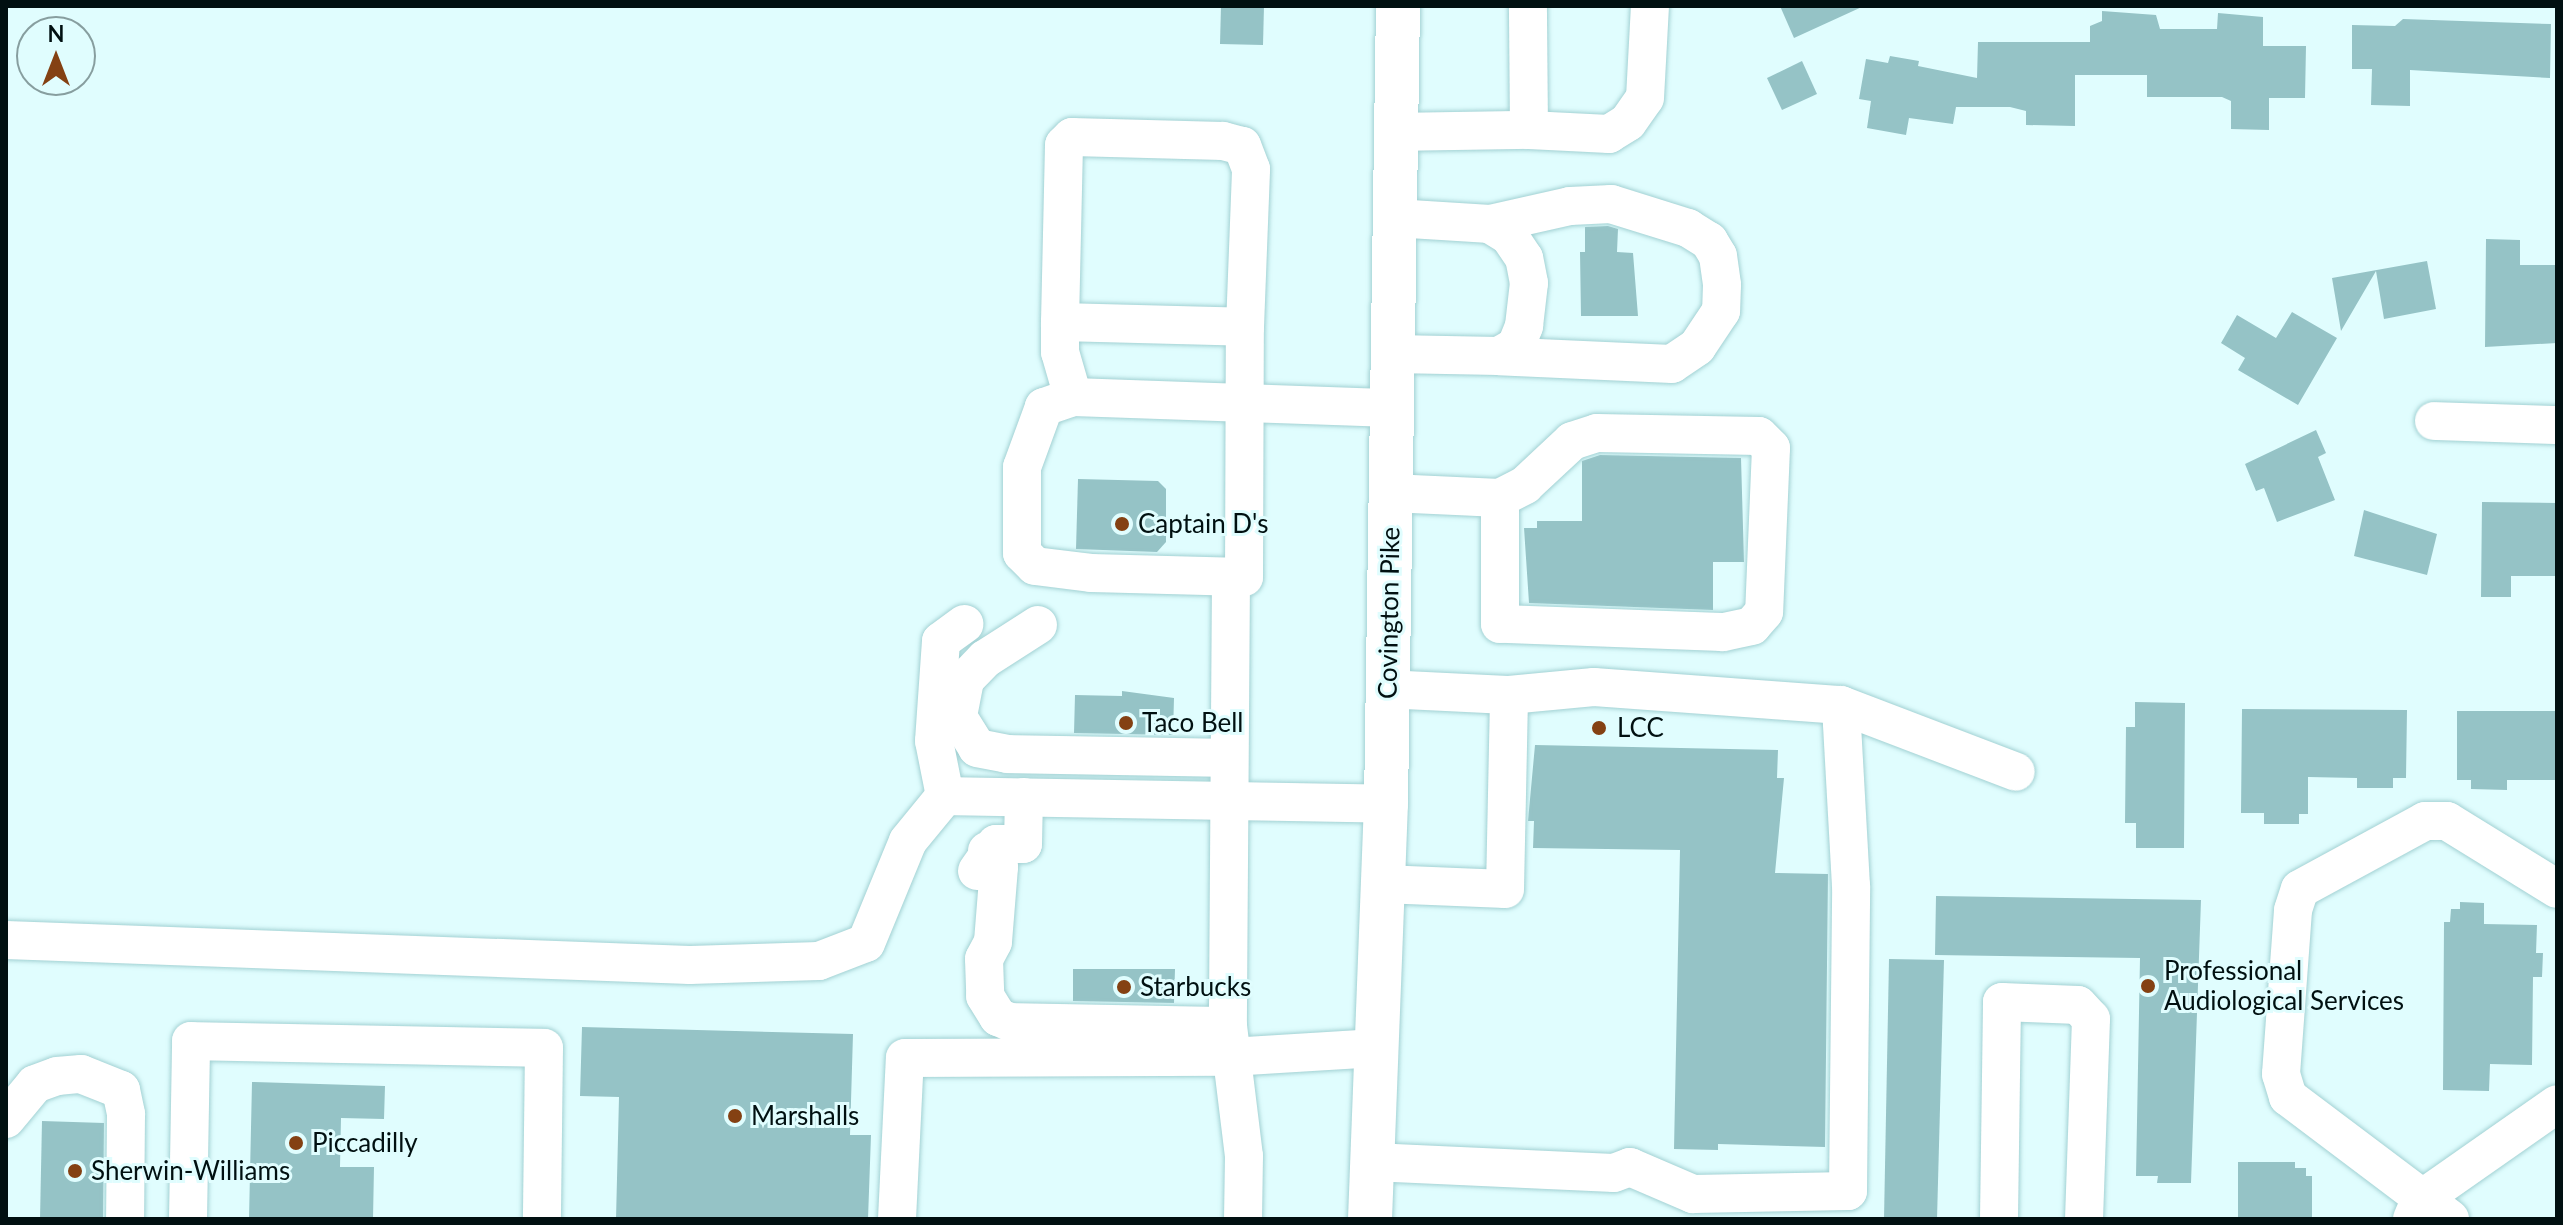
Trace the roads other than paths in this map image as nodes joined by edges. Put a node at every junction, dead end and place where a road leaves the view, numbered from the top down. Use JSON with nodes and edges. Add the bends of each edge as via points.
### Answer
{"nodes":[{"id":1,"x":1398,"y":6,"type":"edge"},
{"id":2,"x":1528,"y":6,"type":"edge"},
{"id":3,"x":1650,"y":6,"type":"edge"},
{"id":4,"x":1529,"y":130,"type":"junction"},
{"id":5,"x":1396,"y":132,"type":"junction"},
{"id":6,"x":1394,"y":218,"type":"junction"},
{"id":7,"x":1490,"y":224,"type":"junction"},
{"id":8,"x":1060,"y":322,"type":"junction"},
{"id":9,"x":1245,"y":327,"type":"junction"},
{"id":10,"x":1393,"y":354,"type":"junction"},
{"id":11,"x":1499,"y":356,"type":"junction"},
{"id":12,"x":1073,"y":397,"type":"junction"},
{"id":13,"x":1243,"y":403,"type":"junction"},
{"id":14,"x":1392,"y":408,"type":"junction"},
{"id":15,"x":2434,"y":421,"type":"dead end"},
{"id":16,"x":2557,"y":425,"type":"edge"},
{"id":17,"x":1390,"y":493,"type":"junction"},
{"id":18,"x":1500,"y":498,"type":"junction"},
{"id":19,"x":1231,"y":576,"type":"junction"},
{"id":20,"x":964,"y":624,"type":"dead end"},
{"id":21,"x":1038,"y":625,"type":"dead end"},
{"id":22,"x":1388,"y":689,"type":"junction"},
{"id":23,"x":1509,"y":695,"type":"junction"},
{"id":24,"x":1841,"y":705,"type":"junction"},
{"id":25,"x":1228,"y":758,"type":"junction"},
{"id":26,"x":2016,"y":772,"type":"dead end"},
{"id":27,"x":945,"y":796,"type":"junction"},
{"id":28,"x":1024,"y":797,"type":"junction"},
{"id":29,"x":1229,"y":801,"type":"junction"},
{"id":30,"x":1386,"y":804,"type":"junction"},
{"id":31,"x":1383,"y":884,"type":"junction"},
{"id":32,"x":2557,"y":889,"type":"edge"},
{"id":33,"x":6,"y":940,"type":"edge"},
{"id":34,"x":1229,"y":1042,"type":"junction"},
{"id":35,"x":1377,"y":1048,"type":"junction"},
{"id":36,"x":2557,"y":1104,"type":"edge"},
{"id":37,"x":6,"y":1119,"type":"edge"},
{"id":38,"x":1372,"y":1162,"type":"junction"},
{"id":39,"x":1814,"y":1205,"type":"edge"},
{"id":40,"x":2427,"y":1213,"type":"edge"},
{"id":41,"x":125,"y":1219,"type":"edge"},
{"id":42,"x":188,"y":1219,"type":"edge"},
{"id":43,"x":542,"y":1219,"type":"edge"},
{"id":44,"x":897,"y":1219,"type":"edge"},
{"id":45,"x":1243,"y":1219,"type":"edge"},
{"id":46,"x":1370,"y":1219,"type":"edge"},
{"id":47,"x":1999,"y":1219,"type":"edge"},
{"id":48,"x":2084,"y":1219,"type":"edge"}],
"edges":[{"from":1,"to":5,"type":"main road","name":"Covington Pike"},
{"from":2,"to":4,"type":"street"},
{"from":3,"to":4,"type":"street","via":[[1645,98],[1628,122],[1609,134]]},
{"from":4,"to":5,"type":"street"},
{"from":5,"to":6,"type":"main road","name":"Covington Pike"},
{"from":6,"to":7,"type":"street"},
{"from":6,"to":10,"type":"main road","name":"Covington Pike"},
{"from":7,"to":11,"type":"street","via":[[1509,236],[1524,258],[1529,283],[1516,346]]},
{"from":7,"to":11,"type":"street","via":[[1570,206],[1611,204],[1688,228],[1709,241],[1718,256],[1721,311],[1697,347],[1672,364]]},
{"from":8,"to":9,"type":"street"},
{"from":8,"to":9,"type":"street","via":[[1064,145],[1072,137],[1223,141],[1242,146],[1251,169]]},
{"from":8,"to":12,"type":"street","via":[[1060,352]]},
{"from":9,"to":13,"type":"street"},
{"from":10,"to":11,"type":"street"},
{"from":10,"to":14,"type":"main road","name":"Covington Pike"},
{"from":12,"to":13,"type":"street"},
{"from":12,"to":19,"type":"street","via":[[1044,407],[1022,467],[1022,553],[1035,566],[1091,573]]},
{"from":13,"to":14,"type":"street"},
{"from":13,"to":19,"type":"street","via":[[1244,577]]},
{"from":14,"to":17,"type":"main road","name":"Covington Pike"},
{"from":15,"to":16,"type":"street"},
{"from":17,"to":18,"type":"street"},
{"from":17,"to":22,"type":"main road","name":"Covington Pike"},
{"from":18,"to":18,"type":"street","via":[[1525,485],[1572,441],[1597,433],[1759,436],[1771,448],[1764,612],[1752,626],[1723,632],[1500,624]]},
{"from":19,"to":25,"type":"street"},
{"from":20,"to":27,"type":"street","via":[[941,641],[934,741]]},
{"from":21,"to":25,"type":"street","via":[[985,659],[965,680],[958,717],[977,748],[1021,754]]},
{"from":22,"to":23,"type":"street"},
{"from":22,"to":30,"type":"main road","name":"Covington Pike"},
{"from":23,"to":24,"type":"street","via":[[1594,687]]},
{"from":23,"to":31,"type":"street","via":[[1505,889]]},
{"from":24,"to":26,"type":"street"},
{"from":24,"to":39,"type":"street","via":[[1851,886],[1848,1191]]},
{"from":25,"to":29,"type":"street"},
{"from":27,"to":28,"type":"street"},
{"from":27,"to":33,"type":"street","via":[[908,841],[866,943],[819,961],[690,965]]},
{"from":28,"to":29,"type":"street"},
{"from":28,"to":34,"type":"street","via":[[1005,847],[977,868],[974,941],[984,959],[989,1008],[1010,1022]]},
{"from":29,"to":30,"type":"street"},
{"from":29,"to":34,"type":"street"},
{"from":30,"to":31,"type":"main road","name":"Covington Pike"},
{"from":31,"to":35,"type":"main road","name":"Covington Pike"},
{"from":32,"to":40,"type":"street","via":[[2447,821],[2425,821],[2300,889],[2293,910],[2281,1074],[2288,1097]]},
{"from":34,"to":35,"type":"street"},
{"from":34,"to":44,"type":"street","via":[[905,1058]]},
{"from":34,"to":45,"type":"street","via":[[1244,1156]]},
{"from":35,"to":38,"type":"main road","name":"Covington Pike"},
{"from":36,"to":40,"type":"street"},
{"from":37,"to":41,"type":"street","via":[[35,1084],[57,1076],[81,1074],[121,1090],[126,1114]]},
{"from":38,"to":39,"type":"street","via":[[1614,1173],[1630,1167],[1693,1194]]},
{"from":38,"to":46,"type":"main road","name":"Covington Pike"},
{"from":42,"to":43,"type":"street","via":[[191,1041],[544,1048]]},
{"from":47,"to":48,"type":"street","via":[[2002,1002],[2078,1005],[2091,1019]]}]}
